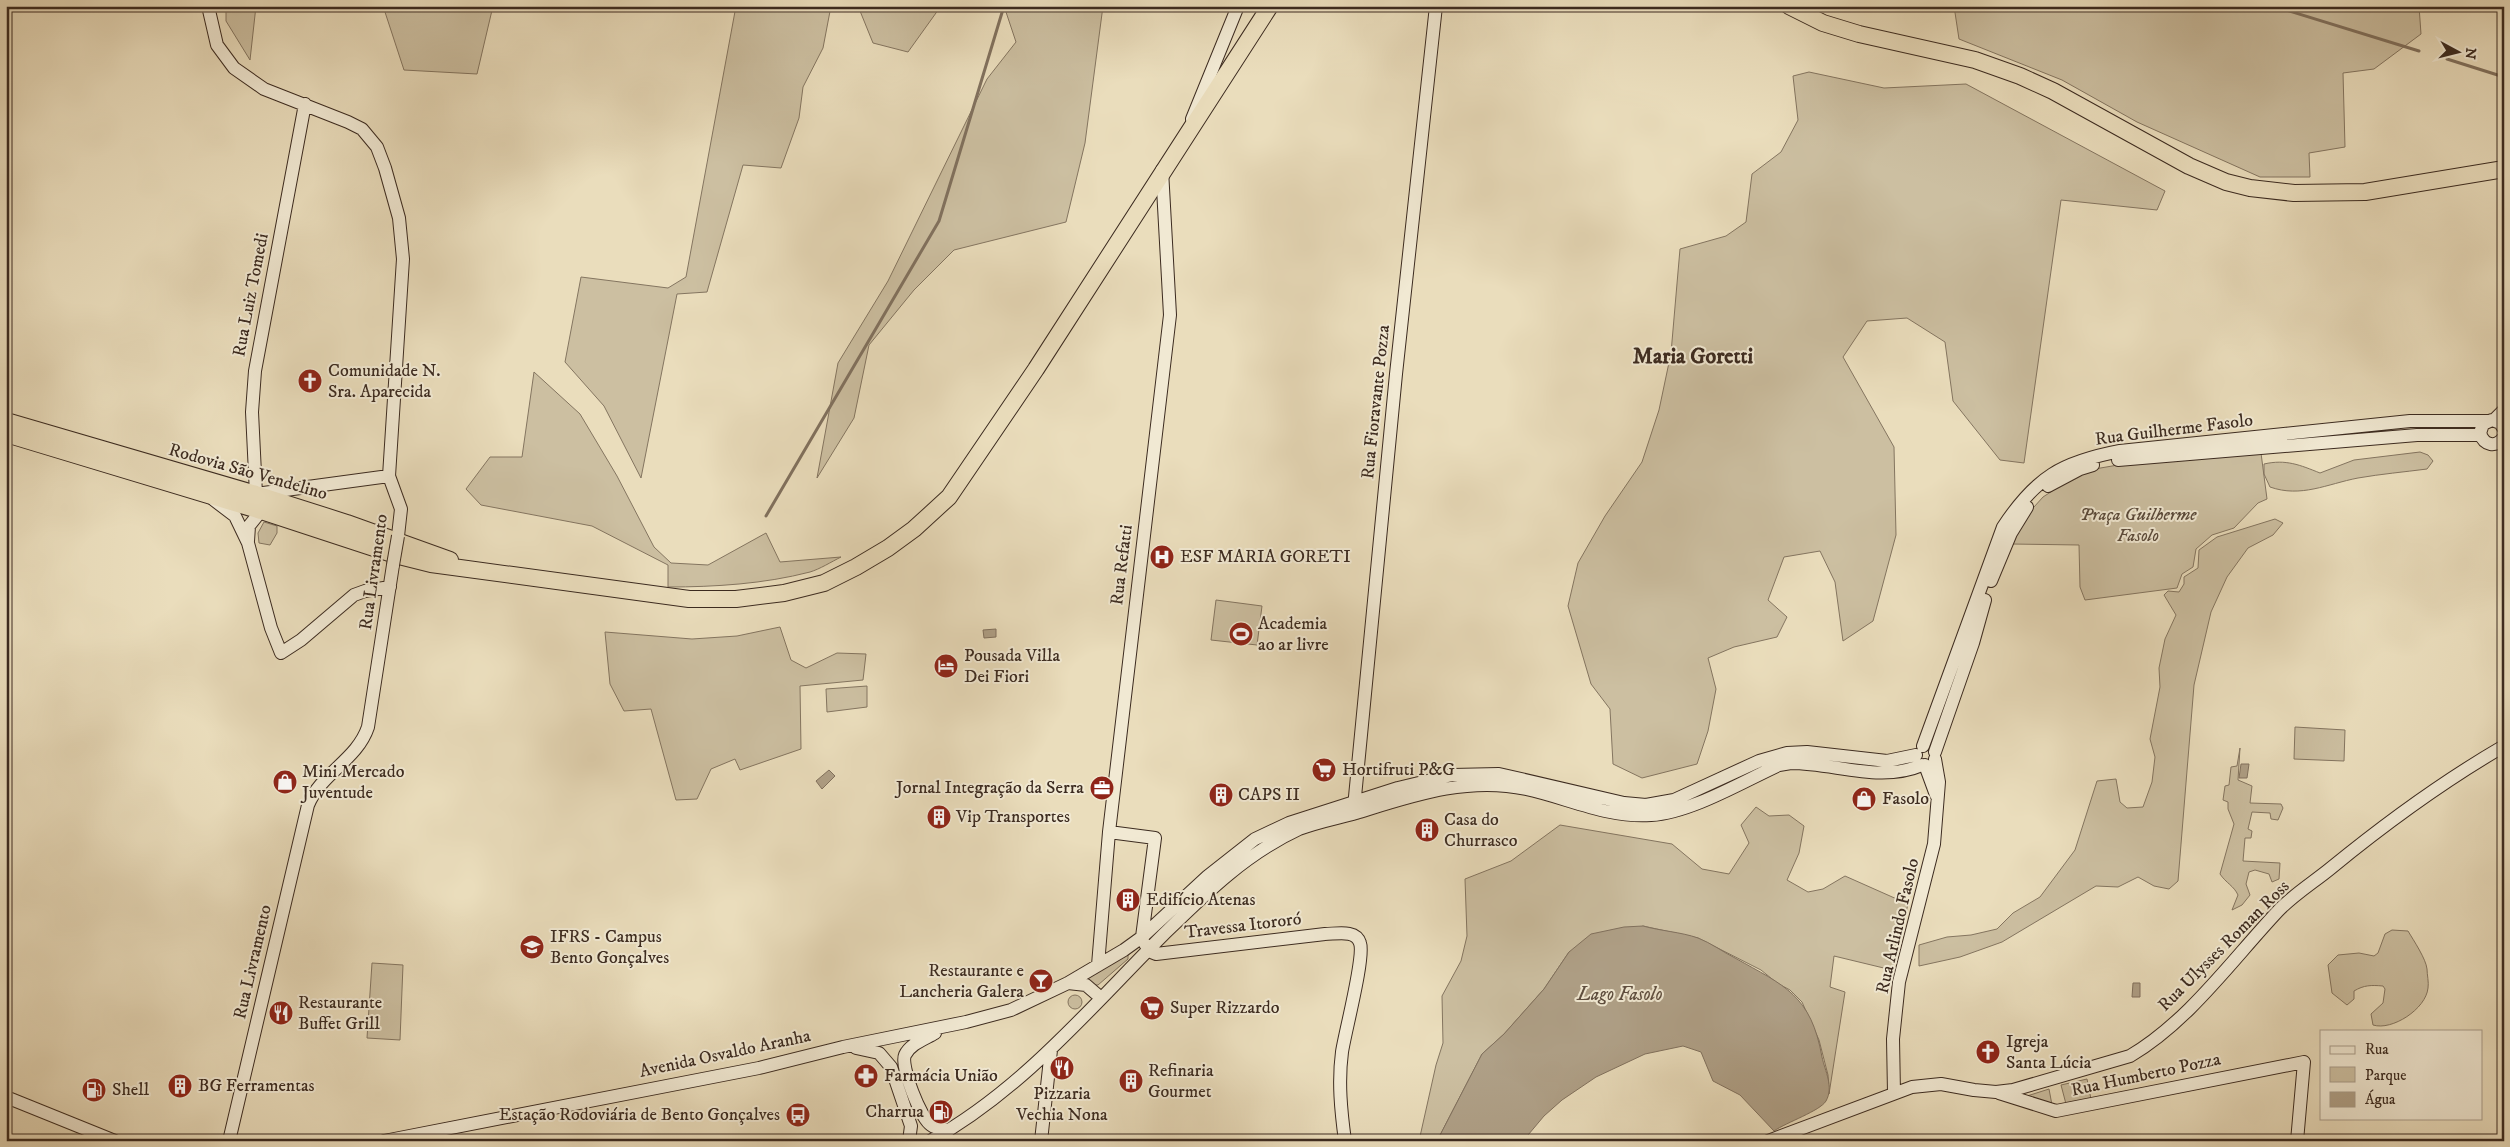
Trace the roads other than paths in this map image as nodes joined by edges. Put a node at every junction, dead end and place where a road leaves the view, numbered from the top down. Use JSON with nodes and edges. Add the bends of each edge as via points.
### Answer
{"nodes":[{"id":1,"x":1238,"y":6,"type":"edge"},
{"id":2,"x":1270,"y":6,"type":"edge"},
{"id":3,"x":1436,"y":6,"type":"edge"},
{"id":4,"x":1789,"y":6,"type":"edge"},
{"id":5,"x":208,"y":11,"type":"edge"},
{"id":6,"x":305,"y":104,"type":"junction"},
{"id":7,"x":1184,"y":138,"type":"junction"},
{"id":8,"x":2501,"y":169,"type":"edge"},
{"id":9,"x":1162,"y":170,"type":"junction"},
{"id":10,"x":2504,"y":410,"type":"edge"},
{"id":11,"x":6,"y":421,"type":"edge"},
{"id":12,"x":2496,"y":423,"type":"edge"},
{"id":13,"x":6,"y":434,"type":"edge"},
{"id":14,"x":2481,"y":435,"type":"junction"},
{"id":15,"x":2502,"y":442,"type":"edge"},
{"id":16,"x":389,"y":476,"type":"junction"},
{"id":17,"x":203,"y":493,"type":"junction"},
{"id":18,"x":256,"y":494,"type":"junction"},
{"id":19,"x":261,"y":511,"type":"junction"},
{"id":20,"x":248,"y":543,"type":"junction"},
{"id":21,"x":475,"y":570,"type":"junction"},
{"id":22,"x":390,"y":587,"type":"junction"},
{"id":23,"x":1977,"y":610,"type":"junction"},
{"id":24,"x":2504,"y":746,"type":"edge"},
{"id":25,"x":1926,"y":757,"type":"junction"},
{"id":26,"x":1354,"y":807,"type":"junction"},
{"id":27,"x":1109,"y":832,"type":"junction"},
{"id":28,"x":1142,"y":937,"type":"junction"},
{"id":29,"x":1149,"y":950,"type":"junction"},
{"id":30,"x":1098,"y":965,"type":"junction"},
{"id":31,"x":1068,"y":983,"type":"junction"},
{"id":32,"x":1101,"y":998,"type":"junction"},
{"id":33,"x":948,"y":1026,"type":"junction"},
{"id":34,"x":848,"y":1046,"type":"junction"},
{"id":35,"x":1051,"y":1050,"type":"junction"},
{"id":36,"x":1028,"y":1071,"type":"junction"},
{"id":37,"x":1047,"y":1090,"type":"junction"},
{"id":38,"x":1996,"y":1092,"type":"junction"},
{"id":39,"x":1894,"y":1093,"type":"junction"},
{"id":40,"x":6,"y":1097,"type":"edge"},
{"id":41,"x":949,"y":1130,"type":"junction"},
{"id":42,"x":1789,"y":1136,"type":"edge"},
{"id":43,"x":115,"y":1141,"type":"edge"},
{"id":44,"x":229,"y":1141,"type":"edge"},
{"id":45,"x":384,"y":1141,"type":"edge"},
{"id":46,"x":910,"y":1141,"type":"edge"},
{"id":47,"x":930,"y":1141,"type":"edge"},
{"id":48,"x":1041,"y":1141,"type":"edge"},
{"id":49,"x":1345,"y":1141,"type":"edge"},
{"id":50,"x":1768,"y":1141,"type":"edge"},
{"id":51,"x":2297,"y":1141,"type":"edge"}],
"edges":[{"from":1,"to":7,"type":"main road"},
{"from":2,"to":7,"type":"highway"},
{"from":3,"to":26,"type":"main road","name":"Rua Fioravante Pozza"},
{"from":4,"to":8,"type":"highway","via":[[1832,26],[1975,60],[2020,76],[2053,90],[2189,166],[2250,188],[2294,193],[2365,192]]},
{"from":5,"to":6,"type":"main road","name":"Rua Livramento","via":[[217,46],[234,68],[264,89]]},
{"from":6,"to":16,"type":"main road","name":"Rua Livramento","via":[[348,122],[369,136],[385,168],[399,218],[403,259]]},
{"from":6,"to":18,"type":"main road","name":"Rua Luiz Tomedi","via":[[255,371],[252,412]]},
{"from":7,"to":9,"type":"highway"},
{"from":9,"to":21,"type":"highway","via":[[1036,369],[949,497],[914,529],[856,567],[824,583],[736,600],[689,600]]},
{"from":9,"to":27,"type":"main road","name":"Rua Refatti","via":[[1170,315]]},
{"from":10,"to":12,"type":"main road"},
{"from":11,"to":18,"type":"highway","name":"Rodovia São Vendelino"},
{"from":12,"to":14,"type":"main road","via":[[2482,427]]},
{"from":12,"to":23,"type":"main road","name":"Rua Guilherme Fasolo","via":[[2410,421],[2120,451],[2067,465],[2042,481],[2019,502],[2003,527]]},
{"from":13,"to":17,"type":"highway"},
{"from":14,"to":15,"type":"main road","via":[[2487,443]]},
{"from":14,"to":23,"type":"main road","name":"Rua Guilherme Fasolo","via":[[2369,438],[2121,460],[2080,469],[2050,485],[2028,504],[2011,533]]},
{"from":16,"to":18,"type":"main road"},
{"from":16,"to":22,"type":"main road","name":"Rua Livramento","bridge":true,"via":[[402,514]]},
{"from":17,"to":19,"type":"highway"},
{"from":17,"to":20,"type":"main road","via":[[235,516]]},
{"from":18,"to":21,"type":"highway","name":"Rodovia São Vendelino"},
{"from":19,"to":20,"type":"main road","via":[[249,526]]},
{"from":19,"to":21,"type":"highway","via":[[415,561]]},
{"from":20,"to":22,"type":"main road","via":[[281,653],[354,595]]},
{"from":22,"to":44,"type":"main road","name":"Rua Livramento","via":[[368,727],[359,747],[316,789],[308,805]]},
{"from":23,"to":25,"type":"main road","name":"Rua Guilherme Fasolo"},
{"from":24,"to":38,"type":"main road","name":"Rua Ulysses Roman Ross","via":[[2469,766],[2384,825],[2279,910],[2246,948],[2146,1046],[2109,1063]]},
{"from":25,"to":26,"type":"main road","via":[[1909,770],[1891,773],[1806,763],[1779,765],[1694,805],[1653,815],[1613,814],[1494,784],[1465,784]]},
{"from":25,"to":39,"type":"main road","name":"Rua Arlindo Fasolo","via":[[1939,774],[1937,818],[1931,861],[1899,982],[1893,1039]]},
{"from":26,"to":28,"type":"main road","via":[[1289,822],[1255,838]]},
{"from":26,"to":29,"type":"main road","via":[[1301,828],[1255,853],[1216,883]]},
{"from":27,"to":28,"type":"main road","via":[[1155,838]]},
{"from":27,"to":30,"type":"main road","name":"Rua Refatti"},
{"from":28,"to":29,"type":"main road"},
{"from":28,"to":30,"type":"main road"},
{"from":29,"to":32,"type":"main road"},
{"from":29,"to":49,"type":"main road","name":"Travessa Itororó","via":[[1156,954],[1325,934],[1347,933],[1357,938],[1361,956],[1345,1031],[1340,1079]]},
{"from":30,"to":31,"type":"main road"},
{"from":31,"to":32,"type":"main road","via":[[1086,985]]},
{"from":31,"to":33,"type":"main road","name":"Avenida Osvaldo Aranha","via":[[1012,1010]]},
{"from":32,"to":35,"type":"main road"},
{"from":33,"to":34,"type":"main road","name":"Avenida Osvaldo Aranha"},
{"from":33,"to":41,"type":"main road","via":[[908,1049],[903,1062],[925,1120],[934,1128]]},
{"from":34,"to":45,"type":"main road","name":"Avenida Osvaldo Aranha","via":[[759,1068]]},
{"from":34,"to":46,"type":"main road","via":[[873,1051],[887,1060],[912,1126]]},
{"from":35,"to":36,"type":"main road"},
{"from":35,"to":37,"type":"main road"},
{"from":36,"to":37,"type":"main road","via":[[1040,1076]]},
{"from":36,"to":41,"type":"main road"},
{"from":37,"to":48,"type":"main road"},
{"from":38,"to":39,"type":"main road","via":[[1941,1084],[1912,1087]]},
{"from":38,"to":51,"type":"main road","name":"Rua Humberto Pozza","via":[[2056,1111],[2304,1062]]},
{"from":39,"to":42,"type":"main road"},
{"from":40,"to":43,"type":"main road"},
{"from":41,"to":47,"type":"main road"},
{"from":42,"to":50,"type":"main road"}]}
